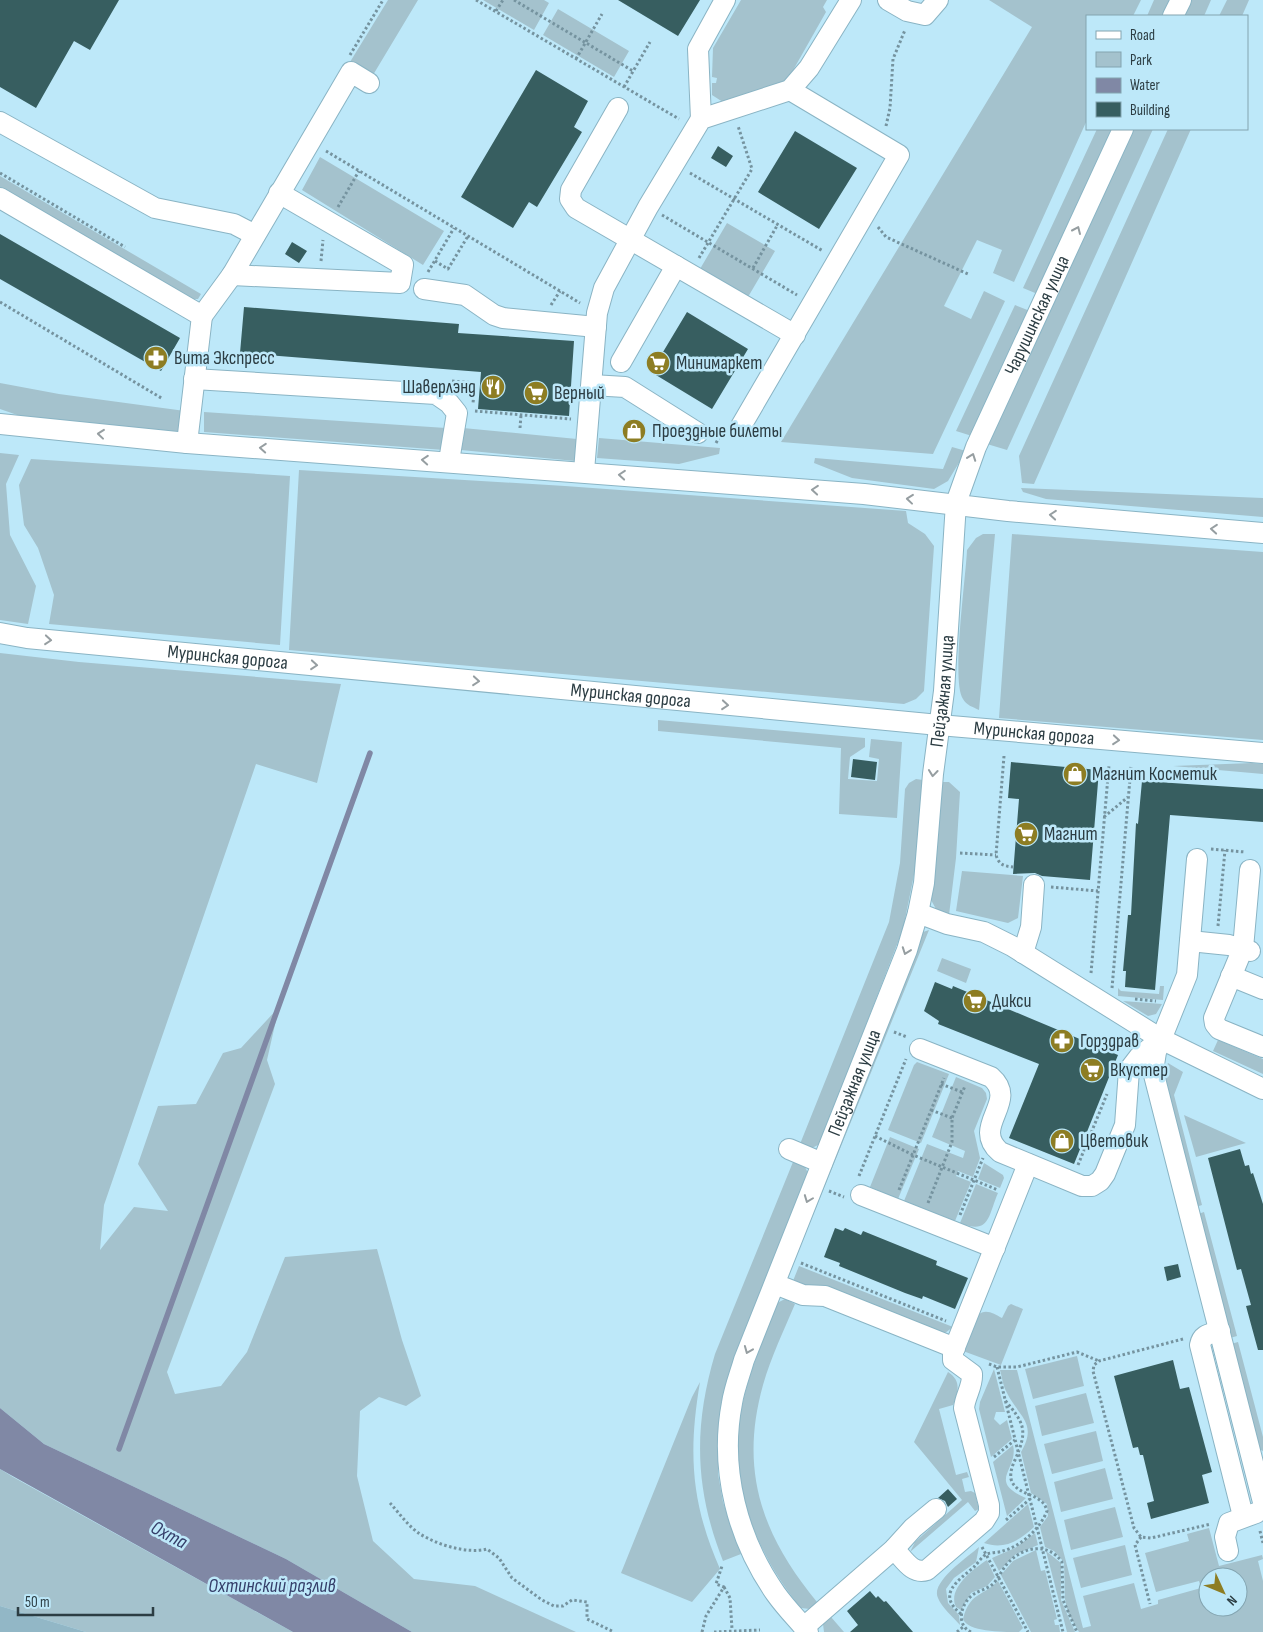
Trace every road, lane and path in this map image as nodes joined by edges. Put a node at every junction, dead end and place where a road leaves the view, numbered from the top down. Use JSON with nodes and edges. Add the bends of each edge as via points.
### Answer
{"nodes":[{"id":1,"x":476,"y":0,"type":"edge"},
{"id":2,"x":503,"y":0,"type":"edge"},
{"id":3,"x":514,"y":0,"type":"edge"},
{"id":4,"x":726,"y":0,"type":"edge"},
{"id":5,"x":851,"y":0,"type":"edge"},
{"id":6,"x":888,"y":0,"type":"edge"},
{"id":7,"x":938,"y":0,"type":"edge"},
{"id":8,"x":1181,"y":0,"type":"edge"},
{"id":9,"x":907,"y":11,"type":"junction"},
{"id":10,"x":496,"y":12,"type":"junction"},
{"id":11,"x":602,"y":14,"type":"dead end"},
{"id":12,"x":1174,"y":15,"type":"edge"},
{"id":13,"x":586,"y":42,"type":"junction"},
{"id":14,"x":650,"y":42,"type":"dead end"},
{"id":15,"x":576,"y":59,"type":"junction"},
{"id":16,"x":634,"y":71,"type":"junction"},
{"id":17,"x":369,"y":83,"type":"dead end"},
{"id":18,"x":624,"y":87,"type":"junction"},
{"id":19,"x":790,"y":90,"type":"junction"},
{"id":20,"x":618,"y":108,"type":"dead end"},
{"id":21,"x":0,"y":122,"type":"edge"},
{"id":22,"x":737,"y":123,"type":"dead end"},
{"id":23,"x":698,"y":124,"type":"junction"},
{"id":24,"x":1123,"y":130,"type":"edge"},
{"id":25,"x":310,"y":142,"type":"junction"},
{"id":26,"x":879,"y":143,"type":"junction"},
{"id":27,"x":674,"y":163,"type":"junction"},
{"id":28,"x":0,"y":173,"type":"edge"},
{"id":29,"x":279,"y":193,"type":"junction"},
{"id":30,"x":0,"y":198,"type":"edge"},
{"id":31,"x":734,"y":199,"type":"junction"},
{"id":32,"x":863,"y":218,"type":"junction"},
{"id":33,"x":673,"y":221,"type":"dead end"},
{"id":34,"x":778,"y":224,"type":"junction"},
{"id":35,"x":454,"y":228,"type":"junction"},
{"id":36,"x":255,"y":235,"type":"junction"},
{"id":37,"x":468,"y":236,"type":"junction"},
{"id":38,"x":630,"y":239,"type":"junction"},
{"id":39,"x":709,"y":242,"type":"junction"},
{"id":40,"x":133,"y":252,"type":"dead end"},
{"id":41,"x":828,"y":253,"type":"dead end"},
{"id":42,"x":435,"y":261,"type":"junction"},
{"id":43,"x":686,"y":266,"type":"junction"},
{"id":44,"x":753,"y":268,"type":"junction"},
{"id":45,"x":968,"y":274,"type":"dead end"},
{"id":46,"x":232,"y":275,"type":"junction"},
{"id":47,"x":424,"y":289,"type":"joint"},
{"id":48,"x":802,"y":298,"type":"dead end"},
{"id":49,"x":0,"y":302,"type":"edge"},
{"id":50,"x":202,"y":316,"type":"junction"},
{"id":51,"x":596,"y":320,"type":"junction"},
{"id":52,"x":795,"y":336,"type":"junction"},
{"id":53,"x":622,"y":362,"type":"dead end"},
{"id":54,"x":194,"y":379,"type":"junction"},
{"id":55,"x":446,"y":381,"type":"dead end"},
{"id":56,"x":592,"y":385,"type":"junction"},
{"id":57,"x":163,"y":399,"type":"dead end"},
{"id":58,"x":472,"y":411,"type":"junction"},
{"id":59,"x":521,"y":415,"type":"junction"},
{"id":60,"x":472,"y":417,"type":"dead end"},
{"id":61,"x":578,"y":420,"type":"dead end"},
{"id":62,"x":0,"y":424,"type":"edge"},
{"id":63,"x":733,"y":426,"type":"joint"},
{"id":64,"x":520,"y":428,"type":"dead end"},
{"id":65,"x":698,"y":433,"type":"dead end"},
{"id":66,"x":187,"y":442,"type":"junction"},
{"id":67,"x":716,"y":443,"type":"dead end"},
{"id":68,"x":449,"y":461,"type":"junction"},
{"id":69,"x":584,"y":472,"type":"junction"},
{"id":70,"x":956,"y":503,"type":"junction"},
{"id":71,"x":1263,"y":533,"type":"edge"},
{"id":72,"x":0,"y":633,"type":"edge"},
{"id":73,"x":939,"y":725,"type":"junction"},
{"id":74,"x":1263,"y":753,"type":"edge"},
{"id":75,"x":1004,"y":756,"type":"dead end"},
{"id":76,"x":1109,"y":765,"type":"dead end"},
{"id":77,"x":1131,"y":767,"type":"dead end"},
{"id":78,"x":1128,"y":796,"type":"junction"},
{"id":79,"x":1104,"y":817,"type":"junction"},
{"id":80,"x":1225,"y":850,"type":"junction"},
{"id":81,"x":960,"y":852,"type":"dead end"},
{"id":82,"x":996,"y":856,"type":"junction"},
{"id":83,"x":1197,"y":859,"type":"joint"},
{"id":84,"x":1250,"y":861,"type":"joint"},
{"id":85,"x":1013,"y":867,"type":"dead end"},
{"id":86,"x":1034,"y":885,"type":"joint"},
{"id":87,"x":1098,"y":891,"type":"junction"},
{"id":88,"x":918,"y":913,"type":"junction"},
{"id":89,"x":1190,"y":941,"type":"junction"},
{"id":90,"x":1217,"y":944,"type":"junction"},
{"id":91,"x":1247,"y":949,"type":"junction"},
{"id":92,"x":1023,"y":954,"type":"junction"},
{"id":93,"x":1232,"y":976,"type":"junction"},
{"id":94,"x":1263,"y":989,"type":"edge"},
{"id":95,"x":1089,"y":995,"type":"junction"},
{"id":96,"x":1111,"y":997,"type":"dead end"},
{"id":97,"x":1160,"y":1039,"type":"junction"},
{"id":98,"x":1263,"y":1047,"type":"edge"},
{"id":99,"x":913,"y":1053,"type":"joint"},
{"id":100,"x":950,"y":1061,"type":"junction"},
{"id":101,"x":972,"y":1069,"type":"junction"},
{"id":102,"x":942,"y":1084,"type":"junction"},
{"id":103,"x":1263,"y":1090,"type":"edge"},
{"id":104,"x":962,"y":1092,"type":"junction"},
{"id":105,"x":1108,"y":1092,"type":"dead end"},
{"id":106,"x":931,"y":1110,"type":"junction"},
{"id":107,"x":952,"y":1118,"type":"junction"},
{"id":108,"x":875,"y":1136,"type":"junction"},
{"id":109,"x":993,"y":1146,"type":"junction"},
{"id":110,"x":789,"y":1149,"type":"dead end"},
{"id":111,"x":913,"y":1155,"type":"junction"},
{"id":112,"x":822,"y":1163,"type":"junction"},
{"id":113,"x":1028,"y":1164,"type":"junction"},
{"id":114,"x":942,"y":1167,"type":"junction"},
{"id":115,"x":1065,"y":1179,"type":"junction"},
{"id":116,"x":974,"y":1181,"type":"junction"},
{"id":117,"x":859,"y":1188,"type":"joint"},
{"id":118,"x":1015,"y":1197,"type":"junction"},
{"id":119,"x":892,"y":1207,"type":"junction"},
{"id":120,"x":922,"y":1219,"type":"junction"},
{"id":121,"x":954,"y":1232,"type":"junction"},
{"id":122,"x":994,"y":1248,"type":"junction"},
{"id":123,"x":797,"y":1262,"type":"dead end"},
{"id":124,"x":775,"y":1284,"type":"junction"},
{"id":125,"x":962,"y":1328,"type":"junction"},
{"id":126,"x":1220,"y":1332,"type":"junction"},
{"id":127,"x":1200,"y":1345,"type":"junction"},
{"id":128,"x":955,"y":1348,"type":"junction"},
{"id":129,"x":1099,"y":1361,"type":"junction"},
{"id":130,"x":996,"y":1367,"type":"junction"},
{"id":131,"x":972,"y":1374,"type":"junction"},
{"id":132,"x":1258,"y":1464,"type":"edge"},
{"id":133,"x":1030,"y":1499,"type":"junction"},
{"id":134,"x":1263,"y":1502,"type":"edge"},
{"id":135,"x":390,"y":1503,"type":"dead end"},
{"id":136,"x":936,"y":1509,"type":"dead end"},
{"id":137,"x":1263,"y":1511,"type":"edge"},
{"id":138,"x":989,"y":1513,"type":"junction"},
{"id":139,"x":1236,"y":1520,"type":"junction"},
{"id":140,"x":974,"y":1530,"type":"junction"},
{"id":141,"x":1141,"y":1536,"type":"junction"},
{"id":142,"x":1042,"y":1548,"type":"junction"},
{"id":143,"x":894,"y":1549,"type":"junction"},
{"id":144,"x":1228,"y":1550,"type":"dead end"},
{"id":145,"x":722,"y":1566,"type":"dead end"},
{"id":146,"x":998,"y":1576,"type":"junction"},
{"id":147,"x":724,"y":1587,"type":"junction"},
{"id":148,"x":1150,"y":1604,"type":"dead end"},
{"id":149,"x":963,"y":1627,"type":"junction"},
{"id":150,"x":732,"y":1629,"type":"dead end"},
{"id":151,"x":760,"y":1630,"type":"dead end"},
{"id":152,"x":806,"y":1630,"type":"edge"},
{"id":153,"x":614,"y":1632,"type":"edge"},
{"id":154,"x":702,"y":1632,"type":"edge"},
{"id":155,"x":714,"y":1632,"type":"edge"},
{"id":156,"x":957,"y":1632,"type":"edge"},
{"id":157,"x":971,"y":1632,"type":"edge"},
{"id":158,"x":1028,"y":1632,"type":"edge"},
{"id":159,"x":1063,"y":1632,"type":"edge"},
{"id":160,"x":1077,"y":1632,"type":"edge"}],
"edges":[{"from":1,"to":10,"type":"path"},
{"from":2,"to":10,"type":"path"},
{"from":3,"to":13,"type":"path"},
{"from":4,"to":23,"type":"street","via":[[698,48]]},
{"from":5,"to":19,"type":"street","via":[[809,68]]},
{"from":6,"to":9,"type":"street"},
{"from":7,"to":9,"type":"street","via":[[925,16]]},
{"from":8,"to":12,"type":"street"},
{"from":9,"to":26,"type":"path","via":[[904,32],[893,59],[890,108]]},
{"from":10,"to":15,"type":"path"},
{"from":11,"to":13,"type":"path"},
{"from":13,"to":15,"type":"path"},
{"from":13,"to":16,"type":"path"},
{"from":14,"to":16,"type":"path"},
{"from":15,"to":18,"type":"path"},
{"from":16,"to":18,"type":"path"},
{"from":17,"to":25,"type":"street","via":[[351,72]]},
{"from":18,"to":23,"type":"path"},
{"from":19,"to":23,"type":"street"},
{"from":19,"to":26,"type":"street"},
{"from":20,"to":38,"type":"street","via":[[571,190],[570,199],[576,208]]},
{"from":21,"to":36,"type":"street","via":[[155,208],[234,224]]},
{"from":22,"to":31,"type":"path","via":[[752,169]]},
{"from":23,"to":27,"type":"street"},
{"from":70,"to":24,"type":"street","name":"Чарушинская улица","one_way":true,"via":[[976,447]]},
{"from":25,"to":29,"type":"street"},
{"from":25,"to":35,"type":"path"},
{"from":26,"to":32,"type":"street","via":[[899,155]]},
{"from":27,"to":31,"type":"path"},
{"from":27,"to":38,"type":"street"},
{"from":28,"to":40,"type":"path"},
{"from":29,"to":36,"type":"street"},
{"from":29,"to":46,"type":"street","via":[[403,265],[400,284]]},
{"from":30,"to":50,"type":"street"},
{"from":31,"to":34,"type":"path"},
{"from":31,"to":39,"type":"path"},
{"from":32,"to":45,"type":"path","via":[[876,224],[886,237]]},
{"from":32,"to":52,"type":"street"},
{"from":33,"to":39,"type":"path"},
{"from":34,"to":41,"type":"path"},
{"from":34,"to":44,"type":"path"},
{"from":35,"to":37,"type":"path"},
{"from":35,"to":42,"type":"path"},
{"from":36,"to":46,"type":"street"},
{"from":37,"to":42,"type":"path","via":[[448,269]]},
{"from":37,"to":51,"type":"path"},
{"from":38,"to":43,"type":"street"},
{"from":38,"to":51,"type":"street","via":[[604,288]]},
{"from":39,"to":43,"type":"path"},
{"from":39,"to":44,"type":"path"},
{"from":42,"to":47,"type":"path","via":[[427,274]]},
{"from":43,"to":52,"type":"street"},
{"from":43,"to":53,"type":"street"},
{"from":44,"to":48,"type":"path"},
{"from":46,"to":50,"type":"street"},
{"from":47,"to":51,"type":"street","via":[[466,295],[503,318]]},
{"from":49,"to":57,"type":"path"},
{"from":50,"to":54,"type":"street"},
{"from":51,"to":56,"type":"street"},
{"from":52,"to":63,"type":"street"},
{"from":54,"to":66,"type":"street"},
{"from":54,"to":68,"type":"street","via":[[436,394],[457,413]]},
{"from":55,"to":58,"type":"path","via":[[475,383]]},
{"from":56,"to":65,"type":"street","via":[[625,387]]},
{"from":56,"to":69,"type":"street"},
{"from":58,"to":59,"type":"path"},
{"from":58,"to":60,"type":"path"},
{"from":59,"to":61,"type":"path"},
{"from":59,"to":64,"type":"path"},
{"from":66,"to":62,"type":"street","one_way":true},
{"from":63,"to":67,"type":"path"},
{"from":68,"to":66,"type":"street","one_way":true},
{"from":68,"to":69,"type":"street"},
{"from":70,"to":69,"type":"street","one_way":true},
{"from":71,"to":70,"type":"street","one_way":true,"via":[[1008,511]]},
{"from":70,"to":73,"type":"street","name":"Пейзажная улица"},
{"from":72,"to":73,"type":"street","name":"Муринская дорога","one_way":true},
{"from":73,"to":74,"type":"street","name":"Муринская дорога","one_way":true},
{"from":73,"to":88,"type":"street","name":"Пейзажная улица","one_way":true,"via":[[924,882]]},
{"from":75,"to":82,"type":"path"},
{"from":76,"to":79,"type":"path"},
{"from":77,"to":78,"type":"path"},
{"from":78,"to":79,"type":"path"},
{"from":78,"to":96,"type":"path"},
{"from":79,"to":87,"type":"path"},
{"from":80,"to":83,"type":"path","via":[[1198,848]]},
{"from":80,"to":84,"type":"path"},
{"from":80,"to":90,"type":"path"},
{"from":81,"to":82,"type":"path"},
{"from":82,"to":85,"type":"path","via":[[998,862]]},
{"from":83,"to":89,"type":"street"},
{"from":84,"to":91,"type":"street"},
{"from":86,"to":87,"type":"path"},
{"from":86,"to":92,"type":"street","via":[[1031,927]]},
{"from":87,"to":95,"type":"path"},
{"from":88,"to":92,"type":"street","via":[[947,924],[984,932]]},
{"from":88,"to":112,"type":"street","name":"Пейзажная улица","one_way":true,"via":[[907,950]]},
{"from":89,"to":90,"type":"street"},
{"from":89,"to":97,"type":"street","via":[[1188,975]]},
{"from":90,"to":91,"type":"street"},
{"from":91,"to":93,"type":"street"},
{"from":92,"to":95,"type":"street"},
{"from":93,"to":94,"type":"street"},
{"from":93,"to":98,"type":"street","via":[[1214,1018],[1215,1024],[1219,1029]]},
{"from":95,"to":97,"type":"street"},
{"from":97,"to":103,"type":"street"},
{"from":97,"to":115,"type":"street","via":[[1129,1070],[1125,1125],[1106,1174],[1092,1186],[1082,1186]]},
{"from":97,"to":126,"type":"street","via":[[1153,1071]]},
{"from":99,"to":100,"type":"street"},
{"from":99,"to":108,"type":"path"},
{"from":100,"to":101,"type":"street"},
{"from":100,"to":102,"type":"path"},
{"from":101,"to":104,"type":"path"},
{"from":101,"to":109,"type":"street","via":[[991,1077],[1001,1091],[1001,1100],[989,1128]]},
{"from":102,"to":104,"type":"path"},
{"from":102,"to":106,"type":"path"},
{"from":104,"to":107,"type":"path"},
{"from":105,"to":115,"type":"path","via":[[1078,1166]]},
{"from":106,"to":107,"type":"path"},
{"from":106,"to":111,"type":"path"},
{"from":107,"to":114,"type":"path","via":[[952,1142]]},
{"from":108,"to":111,"type":"path"},
{"from":108,"to":117,"type":"path"},
{"from":109,"to":113,"type":"street"},
{"from":109,"to":116,"type":"path","via":[[983,1158]]},
{"from":110,"to":112,"type":"street"},
{"from":111,"to":114,"type":"path"},
{"from":111,"to":119,"type":"path"},
{"from":112,"to":124,"type":"street","name":"Пейзажная улица","one_way":true},
{"from":113,"to":115,"type":"street"},
{"from":113,"to":118,"type":"street"},
{"from":114,"to":116,"type":"path"},
{"from":114,"to":120,"type":"path"},
{"from":116,"to":118,"type":"path"},
{"from":116,"to":121,"type":"path"},
{"from":117,"to":119,"type":"street"},
{"from":118,"to":122,"type":"street"},
{"from":119,"to":120,"type":"street"},
{"from":120,"to":121,"type":"street"},
{"from":121,"to":122,"type":"street"},
{"from":122,"to":125,"type":"street"},
{"from":123,"to":125,"type":"path"},
{"from":124,"to":128,"type":"street","via":[[802,1295],[825,1296]]},
{"from":124,"to":152,"type":"street","name":"Пейзажная улица","one_way":true,"via":[[744,1360],[734,1395],[727,1453],[739,1521],[752,1553],[776,1594]]},
{"from":125,"to":128,"type":"street"},
{"from":126,"to":127,"type":"street","via":[[1206,1335]]},
{"from":126,"to":132,"type":"street"},
{"from":127,"to":129,"type":"path","via":[[1183,1339]]},
{"from":127,"to":139,"type":"street"},
{"from":128,"to":131,"type":"street","via":[[953,1360]]},
{"from":129,"to":130,"type":"path","via":[[1077,1352],[1017,1367]]},
{"from":129,"to":141,"type":"path","via":[[1093,1370],[1134,1528]]},
{"from":130,"to":131,"type":"path","via":[[988,1364]]},
{"from":130,"to":133,"type":"path"},
{"from":131,"to":138,"type":"street","via":[[964,1408]]},
{"from":132,"to":134,"type":"street"},
{"from":133,"to":138,"type":"path","via":[[1005,1521]]},
{"from":133,"to":142,"type":"path"},
{"from":135,"to":153,"type":"path","via":[[419,1533],[440,1543],[475,1552],[487,1549],[499,1558],[512,1578],[554,1606],[563,1606],[572,1600],[587,1602],[587,1619]]},
{"from":136,"to":143,"type":"street","via":[[912,1528]]},
{"from":137,"to":139,"type":"street"},
{"from":138,"to":140,"type":"street"},
{"from":139,"to":141,"type":"path","via":[[1205,1524],[1151,1538]]},
{"from":139,"to":144,"type":"street","via":[[1225,1537]]},
{"from":140,"to":143,"type":"street","via":[[927,1570],[920,1572],[912,1569]]},
{"from":140,"to":146,"type":"path"},
{"from":141,"to":148,"type":"path","via":[[1135,1544]]},
{"from":142,"to":146,"type":"path","via":[[1016,1556]]},
{"from":142,"to":159,"type":"path"},
{"from":142,"to":160,"type":"path","via":[[1053,1552],[1062,1562],[1063,1600]]},
{"from":143,"to":152,"type":"street"},
{"from":145,"to":147,"type":"path","via":[[716,1584]]},
{"from":146,"to":149,"type":"path","via":[[994,1583],[971,1597],[960,1621]]},
{"from":146,"to":158,"type":"path"},
{"from":147,"to":150,"type":"path","via":[[730,1598]]},
{"from":147,"to":154,"type":"path","via":[[706,1616]]},
{"from":149,"to":156,"type":"path"},
{"from":149,"to":157,"type":"path"},
{"from":151,"to":155,"type":"path"}]}
